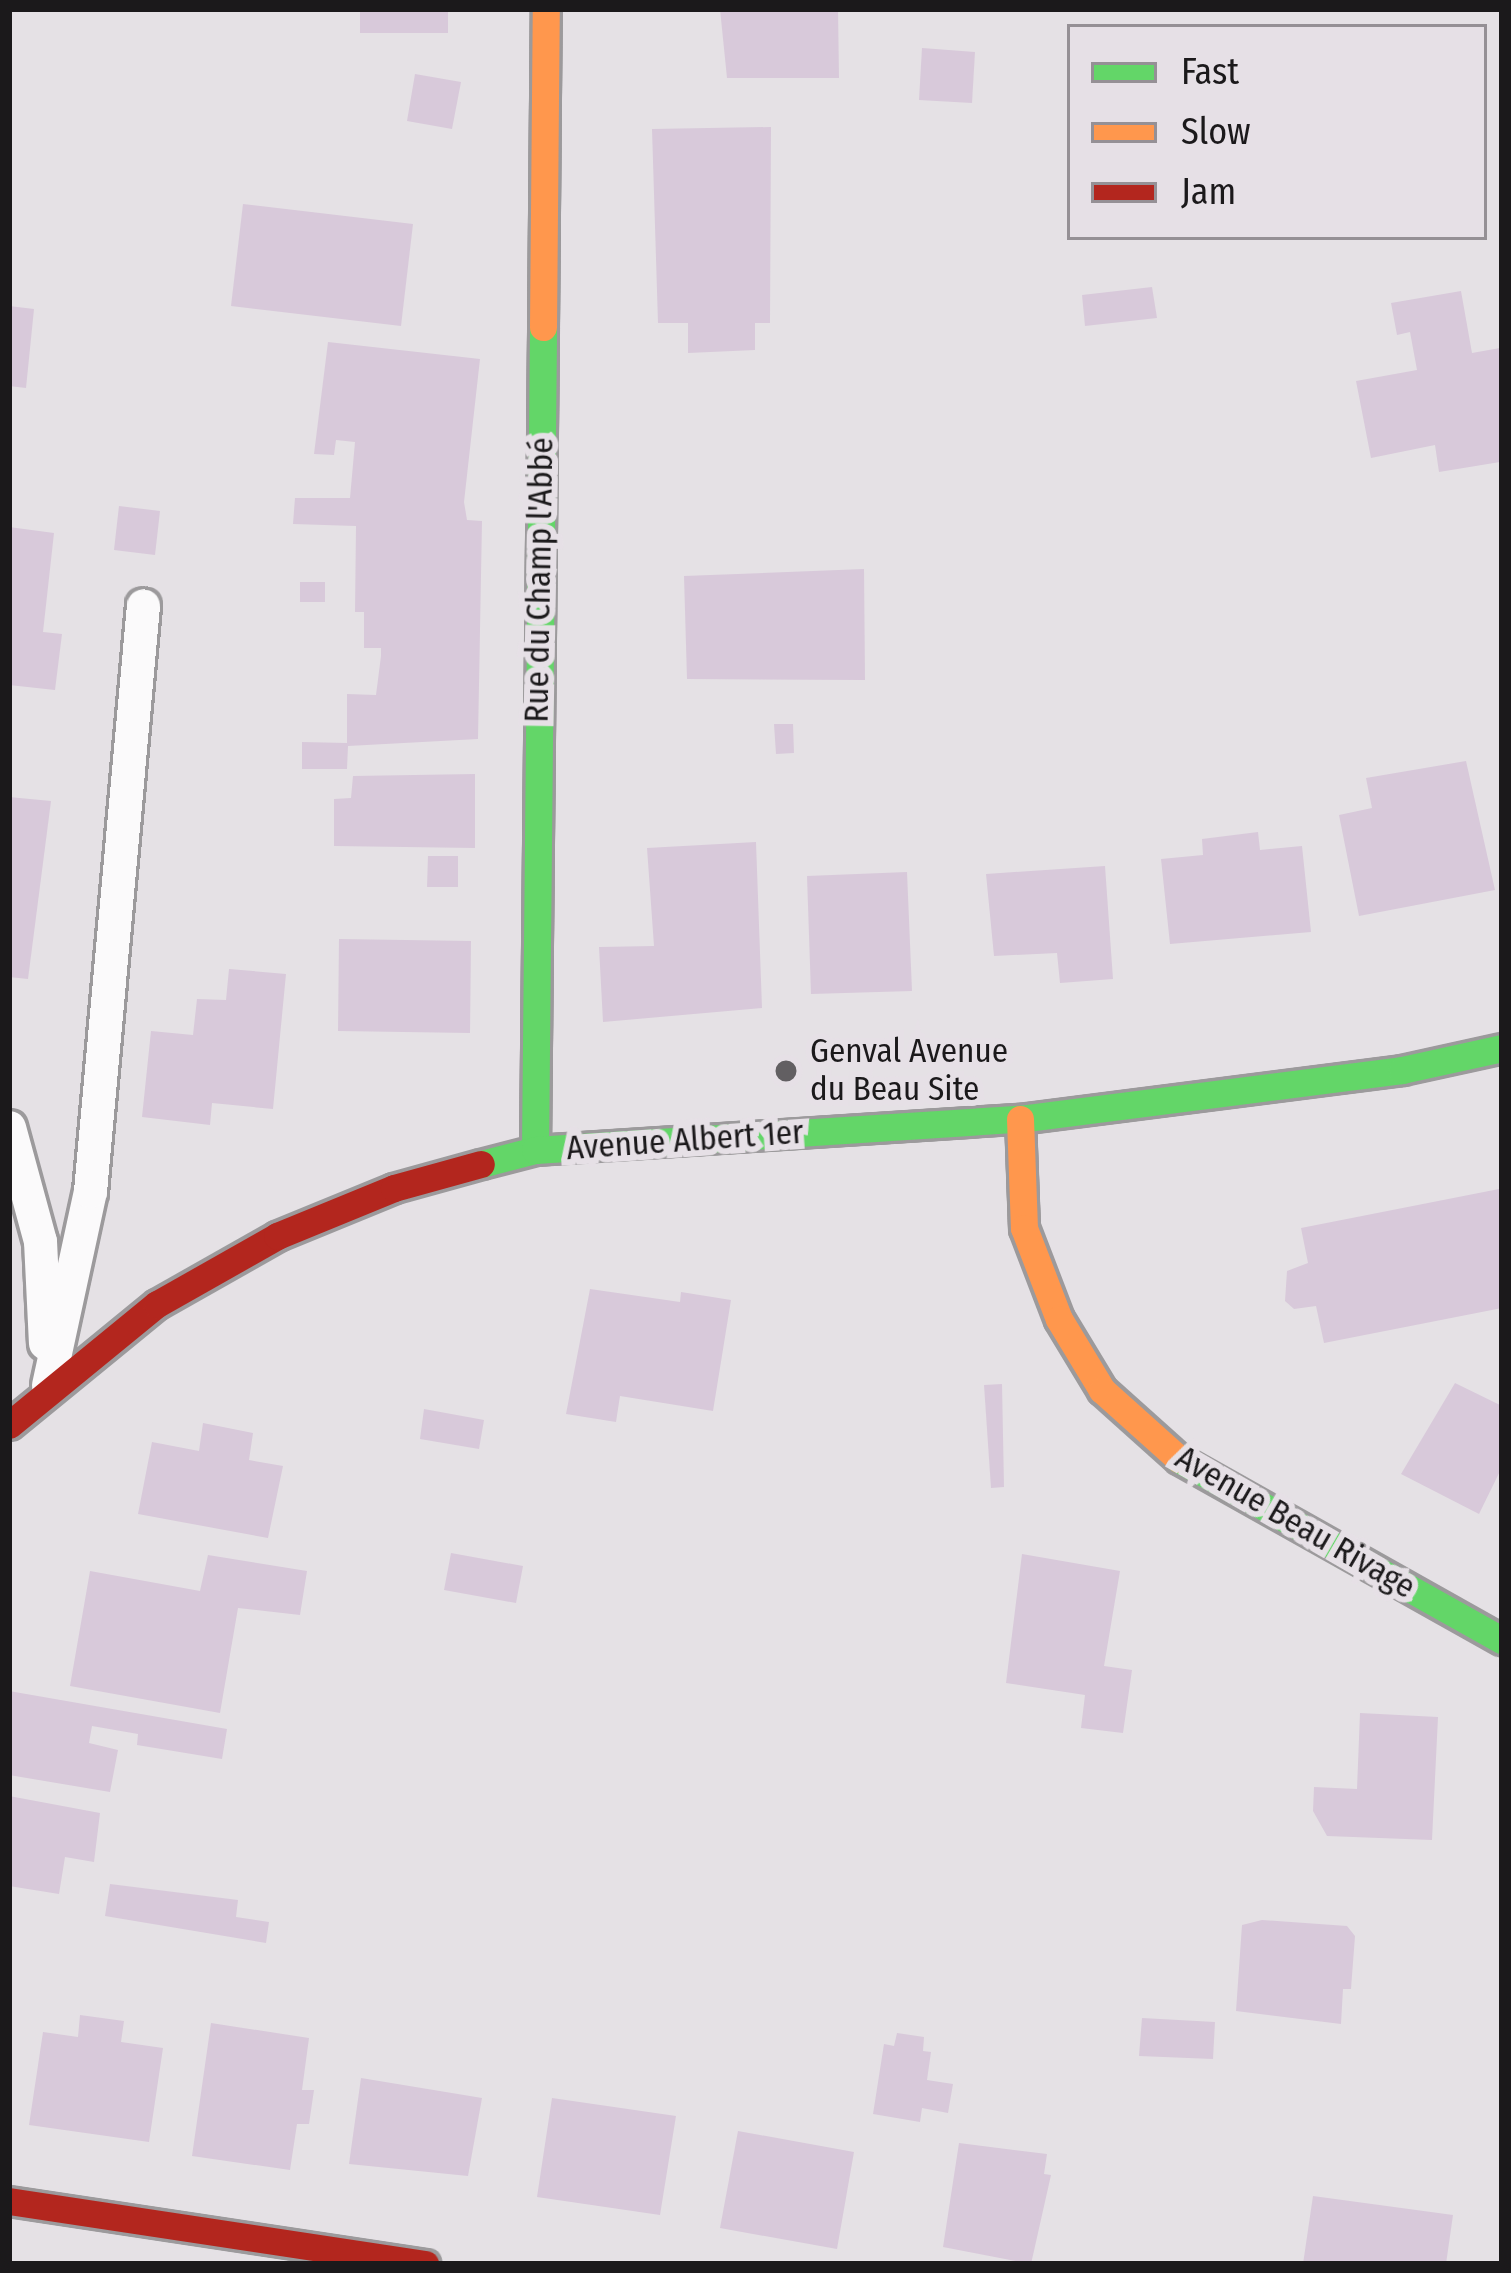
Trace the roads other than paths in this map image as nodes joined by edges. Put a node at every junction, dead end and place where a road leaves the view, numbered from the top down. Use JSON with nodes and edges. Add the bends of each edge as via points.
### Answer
{"nodes":[{"id":1,"x":546,"y":9,"type":"edge"},
{"id":2,"x":143,"y":605,"type":"dead end"},
{"id":3,"x":1502,"y":1048,"type":"edge"},
{"id":4,"x":1020,"y":1119,"type":"junction"},
{"id":5,"x":9,"y":1127,"type":"edge"},
{"id":6,"x":535,"y":1150,"type":"junction"},
{"id":7,"x":47,"y":1387,"type":"junction"},
{"id":8,"x":9,"y":1425,"type":"edge"},
{"id":9,"x":1502,"y":1640,"type":"edge"},
{"id":10,"x":9,"y":2201,"type":"edge"},
{"id":11,"x":424,"y":2264,"type":"edge"}],
"edges":[{"from":1,"to":6,"type":"street","name":"Rue du Champ l'Abbé"},
{"from":2,"to":7,"type":"lane","via":[[90,1191]]},
{"from":3,"to":4,"type":"street","name":"Avenue Albert 1er","via":[[1402,1070]]},
{"from":4,"to":6,"type":"street","name":"Avenue Albert 1er"},
{"from":4,"to":9,"type":"street","name":"Avenue Beau Rivage","via":[[1024,1228],[1058,1318],[1102,1390],[1170,1453],[1261,1510]]},
{"from":5,"to":7,"type":"lane","via":[[40,1240]]},
{"from":6,"to":7,"type":"street","name":"Avenue Albert 1er","via":[[394,1188],[277,1236],[157,1304]]},
{"from":7,"to":8,"type":"street","name":"Avenue Albert 1er"},
{"from":10,"to":11,"type":"street"}]}
